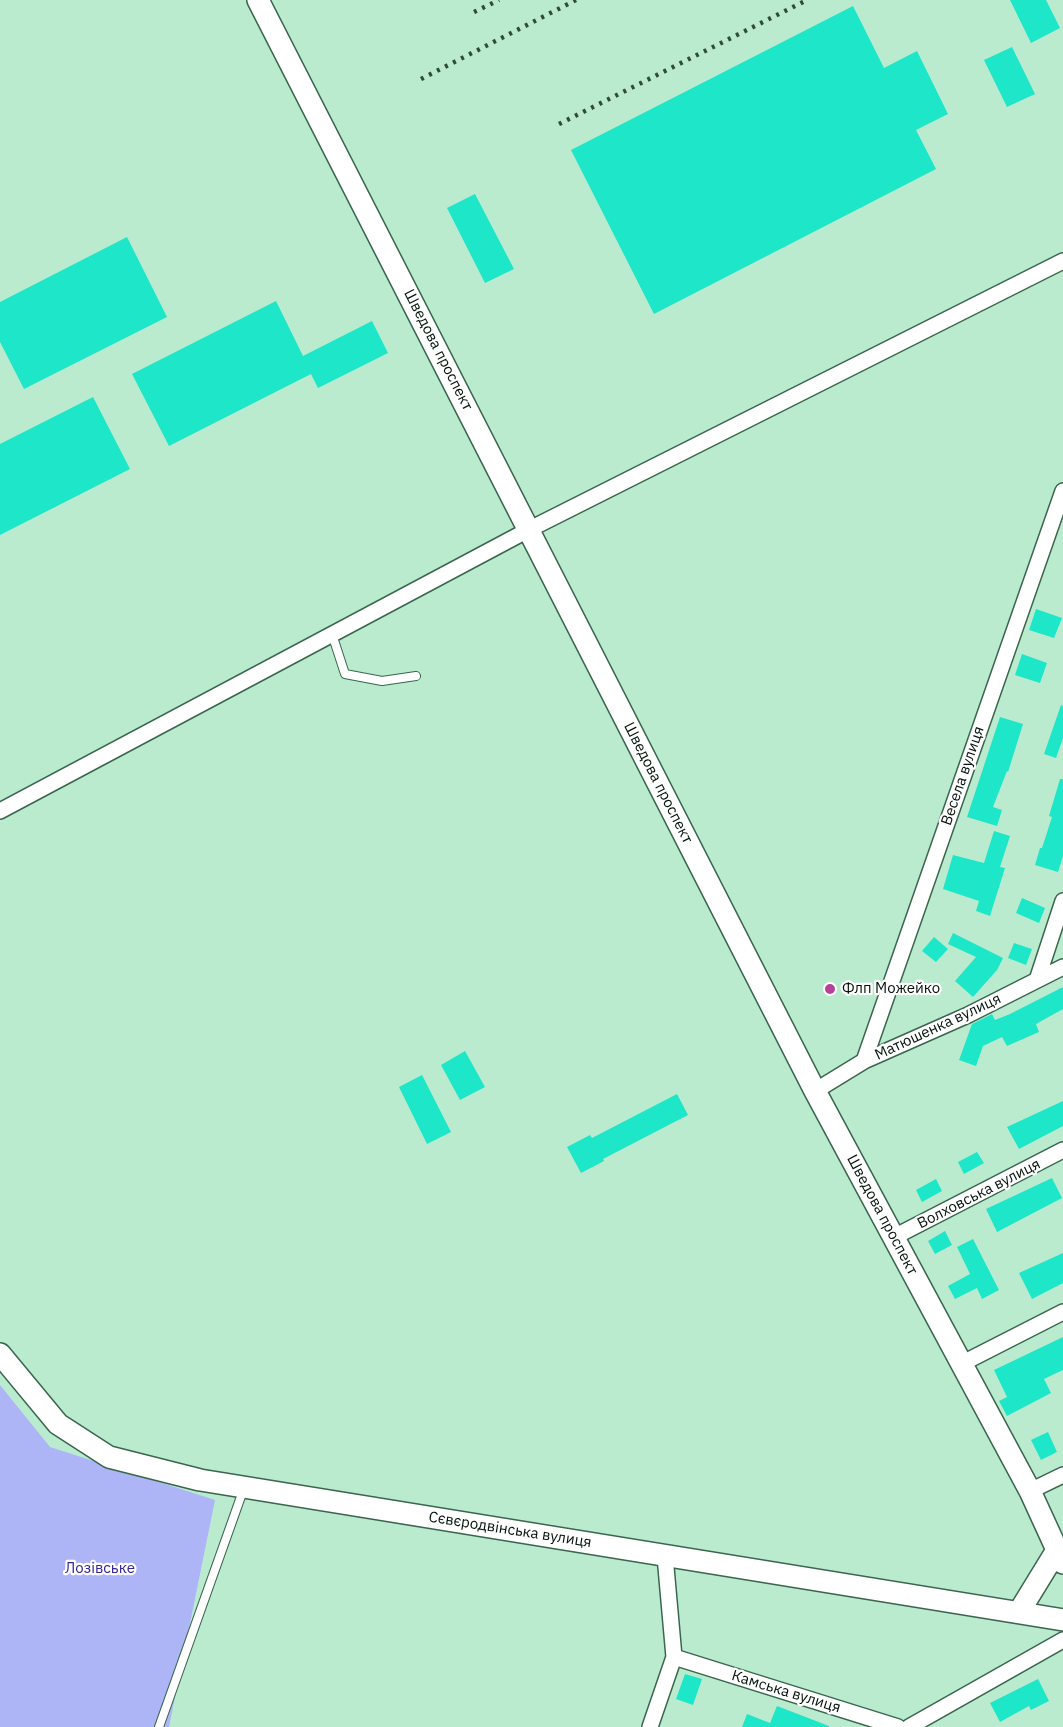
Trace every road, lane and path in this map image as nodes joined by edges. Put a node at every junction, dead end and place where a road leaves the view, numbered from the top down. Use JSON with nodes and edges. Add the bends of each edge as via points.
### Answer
{"nodes":[{"id":1,"x":258,"y":0,"type":"edge"},
{"id":2,"x":1063,"y":261,"type":"edge"},
{"id":3,"x":1063,"y":491,"type":"edge"},
{"id":4,"x":1058,"y":519,"type":"edge"},
{"id":5,"x":530,"y":530,"type":"junction"},
{"id":6,"x":332,"y":634,"type":"junction"},
{"id":7,"x":416,"y":676,"type":"dead end"},
{"id":8,"x":0,"y":812,"type":"edge"},
{"id":9,"x":1063,"y":901,"type":"edge"},
{"id":10,"x":1063,"y":967,"type":"edge"},
{"id":11,"x":1037,"y":980,"type":"junction"},
{"id":12,"x":864,"y":1061,"type":"junction"},
{"id":13,"x":815,"y":1091,"type":"junction"},
{"id":14,"x":1063,"y":1150,"type":"edge"},
{"id":15,"x":894,"y":1238,"type":"junction"},
{"id":16,"x":1063,"y":1312,"type":"edge"},
{"id":17,"x":0,"y":1354,"type":"edge"},
{"id":18,"x":962,"y":1364,"type":"junction"},
{"id":19,"x":1063,"y":1475,"type":"edge"},
{"id":20,"x":245,"y":1487,"type":"junction"},
{"id":21,"x":1030,"y":1491,"type":"junction"},
{"id":22,"x":665,"y":1556,"type":"junction"},
{"id":23,"x":1060,"y":1557,"type":"edge"},
{"id":24,"x":1019,"y":1612,"type":"junction"},
{"id":25,"x":1063,"y":1620,"type":"edge"},
{"id":26,"x":1063,"y":1640,"type":"edge"},
{"id":27,"x":674,"y":1657,"type":"junction"},
{"id":28,"x":159,"y":1727,"type":"edge"},
{"id":29,"x":651,"y":1727,"type":"edge"},
{"id":30,"x":898,"y":1727,"type":"edge"},
{"id":31,"x":909,"y":1727,"type":"edge"}],
"edges":[{"from":1,"to":5,"type":"street","name":"Шведова проспект"},
{"from":2,"to":5,"type":"street"},
{"from":3,"to":4,"type":"street","name":"Весела вулиця"},
{"from":4,"to":12,"type":"street","name":"Весела вулиця"},
{"from":5,"to":6,"type":"street"},
{"from":5,"to":13,"type":"street","name":"Шведова проспект"},
{"from":6,"to":7,"type":"lane","via":[[345,674],[382,681]]},
{"from":6,"to":8,"type":"street"},
{"from":9,"to":11,"type":"street"},
{"from":10,"to":11,"type":"street","name":"Матюшенка вулиця"},
{"from":11,"to":12,"type":"street","name":"Матюшенка вулиця"},
{"from":12,"to":13,"type":"street","name":"Матюшенка вулиця"},
{"from":13,"to":15,"type":"street","name":"Шведова проспект"},
{"from":14,"to":15,"type":"street","name":"Волховська вулиця"},
{"from":15,"to":18,"type":"street","name":"Шведова проспект"},
{"from":16,"to":18,"type":"street"},
{"from":17,"to":20,"type":"street","name":"Сєвєродвінська вулиця","via":[[58,1424],[109,1457]]},
{"from":18,"to":21,"type":"street","name":"Шведова проспект"},
{"from":19,"to":21,"type":"street"},
{"from":20,"to":22,"type":"street","name":"Сєвєродвінська вулиця"},
{"from":20,"to":28,"type":"lane"},
{"from":21,"to":23,"type":"street","name":"Шведова проспект"},
{"from":22,"to":24,"type":"street","name":"Сєвєродвінська вулиця"},
{"from":22,"to":27,"type":"street"},
{"from":23,"to":24,"type":"street"},
{"from":24,"to":25,"type":"street","name":"Сєвєродвінська вулиця"},
{"from":26,"to":31,"type":"street"},
{"from":27,"to":29,"type":"street"},
{"from":27,"to":30,"type":"street","name":"Камська вулиця"}]}
